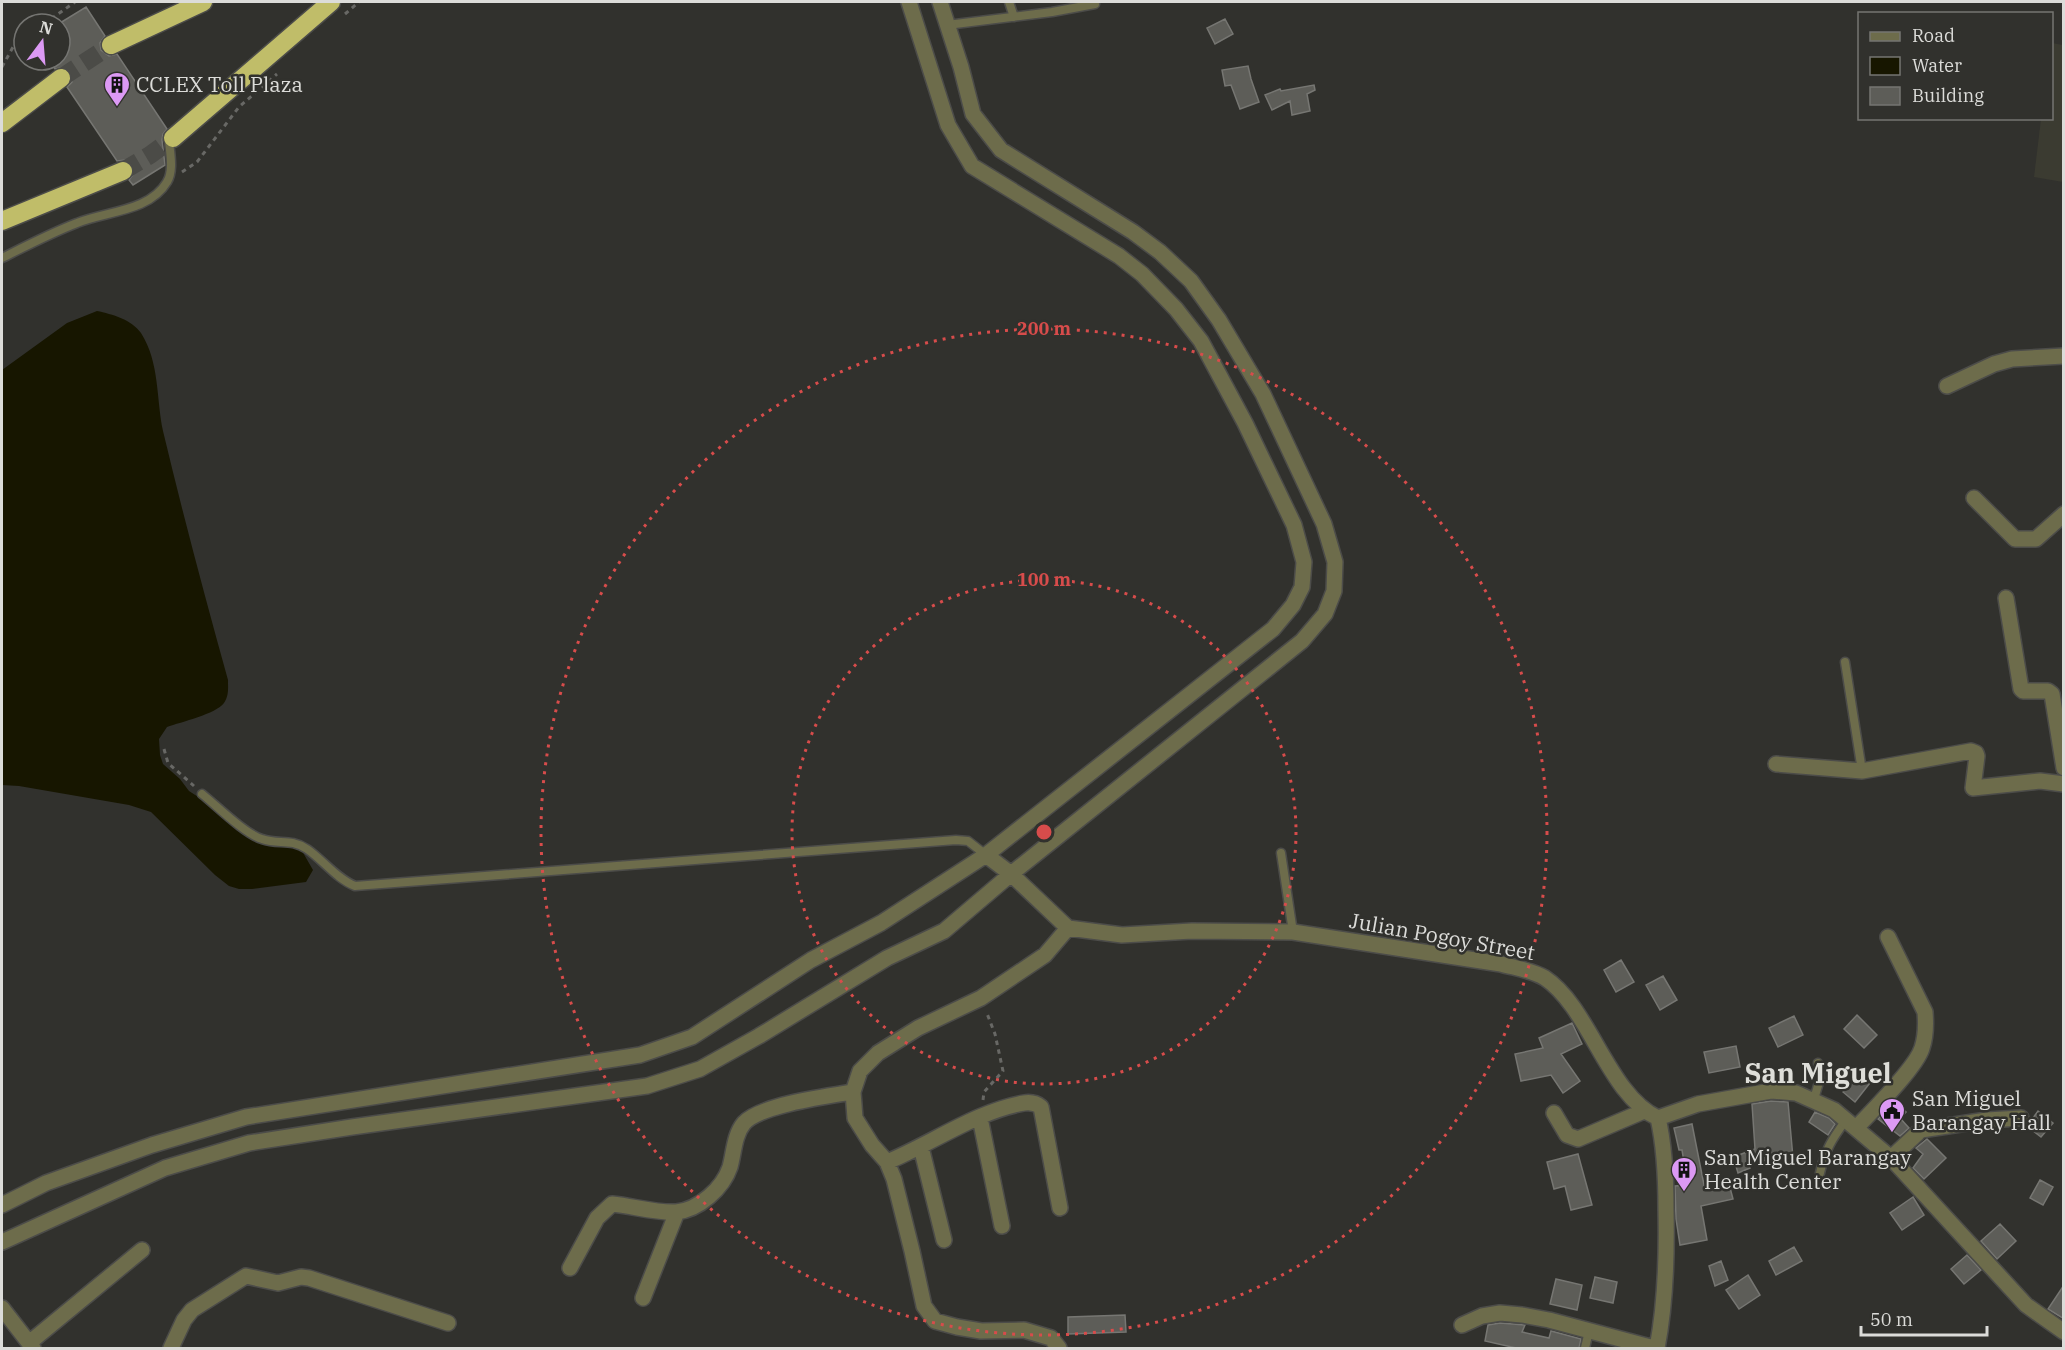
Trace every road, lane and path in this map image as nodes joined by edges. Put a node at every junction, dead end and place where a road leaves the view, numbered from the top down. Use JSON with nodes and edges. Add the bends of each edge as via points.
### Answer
{"nodes":[{"id":1,"x":75,"y":2,"type":"edge"},
{"id":2,"x":203,"y":2,"type":"edge"},
{"id":3,"x":331,"y":2,"type":"edge"},
{"id":4,"x":909,"y":2,"type":"edge"},
{"id":5,"x":940,"y":2,"type":"edge"},
{"id":6,"x":1009,"y":2,"type":"edge"},
{"id":7,"x":1095,"y":4,"type":"dead end"},
{"id":8,"x":61,"y":12,"type":"edge"},
{"id":9,"x":1014,"y":17,"type":"junction"},
{"id":10,"x":947,"y":25,"type":"junction"},
{"id":11,"x":111,"y":45,"type":"tunnel mouth"},
{"id":12,"x":12,"y":49,"type":"edge"},
{"id":13,"x":2,"y":67,"type":"edge"},
{"id":14,"x":61,"y":78,"type":"tunnel mouth"},
{"id":15,"x":2,"y":123,"type":"edge"},
{"id":16,"x":171,"y":139,"type":"joint"},
{"id":17,"x":123,"y":171,"type":"tunnel mouth"},
{"id":18,"x":2,"y":221,"type":"edge"},
{"id":19,"x":2,"y":258,"type":"edge"},
{"id":20,"x":2064,"y":356,"type":"edge"},
{"id":21,"x":1947,"y":386,"type":"dead end"},
{"id":22,"x":1974,"y":498,"type":"dead end"},
{"id":23,"x":2064,"y":514,"type":"edge"},
{"id":24,"x":2006,"y":598,"type":"dead end"},
{"id":25,"x":1845,"y":662,"type":"dead end"},
{"id":26,"x":164,"y":749,"type":"dead end"},
{"id":27,"x":1776,"y":764,"type":"dead end"},
{"id":28,"x":2064,"y":768,"type":"edge"},
{"id":29,"x":1862,"y":771,"type":"junction"},
{"id":30,"x":2064,"y":784,"type":"edge"},
{"id":31,"x":202,"y":794,"type":"joint"},
{"id":32,"x":1281,"y":853,"type":"dead end"},
{"id":33,"x":986,"y":855,"type":"junction"},
{"id":34,"x":1011,"y":874,"type":"junction"},
{"id":35,"x":1068,"y":927,"type":"junction"},
{"id":36,"x":1293,"y":932,"type":"junction"},
{"id":37,"x":1888,"y":937,"type":"dead end"},
{"id":38,"x":981,"y":998,"type":"junction"},
{"id":39,"x":1818,"y":1063,"type":"dead end"},
{"id":40,"x":853,"y":1092,"type":"junction"},
{"id":41,"x":1814,"y":1099,"type":"junction"},
{"id":42,"x":1554,"y":1113,"type":"dead end"},
{"id":43,"x":1651,"y":1114,"type":"junction"},
{"id":44,"x":980,"y":1118,"type":"junction"},
{"id":45,"x":2021,"y":1118,"type":"dead end"},
{"id":46,"x":1851,"y":1124,"type":"junction"},
{"id":47,"x":921,"y":1147,"type":"junction"},
{"id":48,"x":1891,"y":1158,"type":"junction"},
{"id":49,"x":887,"y":1162,"type":"junction"},
{"id":50,"x":1820,"y":1173,"type":"dead end"},
{"id":51,"x":2,"y":1205,"type":"edge"},
{"id":52,"x":1060,"y":1208,"type":"dead end"},
{"id":53,"x":677,"y":1212,"type":"junction"},
{"id":54,"x":1002,"y":1226,"type":"dead end"},
{"id":55,"x":944,"y":1239,"type":"dead end"},
{"id":56,"x":2,"y":1242,"type":"edge"},
{"id":57,"x":142,"y":1250,"type":"dead end"},
{"id":58,"x":570,"y":1269,"type":"dead end"},
{"id":59,"x":643,"y":1298,"type":"dead end"},
{"id":60,"x":2,"y":1308,"type":"edge"},
{"id":61,"x":448,"y":1323,"type":"dead end"},
{"id":62,"x":1462,"y":1325,"type":"dead end"},
{"id":63,"x":1589,"y":1331,"type":"junction"},
{"id":64,"x":2064,"y":1332,"type":"edge"},
{"id":65,"x":31,"y":1346,"type":"edge"},
{"id":66,"x":171,"y":1348,"type":"edge"},
{"id":67,"x":1059,"y":1348,"type":"edge"},
{"id":68,"x":1585,"y":1348,"type":"edge"},
{"id":69,"x":1656,"y":1348,"type":"edge"}],
"edges":[{"from":1,"to":8,"type":"path"},
{"from":2,"to":11,"type":"highway"},
{"from":3,"to":16,"type":"highway"},
{"from":4,"to":33,"type":"street","via":[[948,126],[972,166],[1119,255],[1176,309],[1201,341],[1294,525],[1304,562],[1302,587],[1273,629]]},
{"from":5,"to":10,"type":"street"},
{"from":6,"to":9,"type":"lane"},
{"from":7,"to":9,"type":"lane"},
{"from":9,"to":10,"type":"lane"},
{"from":10,"to":34,"type":"street","via":[[973,114],[1000,150],[1133,232],[1191,281],[1263,394],[1323,524],[1335,562],[1334,591],[1325,614],[1302,641]]},
{"from":12,"to":13,"type":"path"},
{"from":14,"to":15,"type":"highway"},
{"from":16,"to":19,"type":"lane","via":[[170,177],[151,197],[114,214],[78,222]]},
{"from":17,"to":18,"type":"highway"},
{"from":20,"to":21,"type":"street","via":[[2012,359]]},
{"from":22,"to":23,"type":"street","via":[[2015,539],[2036,539]]},
{"from":24,"to":28,"type":"street","via":[[2021,689],[2052,694]]},
{"from":25,"to":29,"type":"lane"},
{"from":26,"to":31,"type":"path","via":[[168,763]]},
{"from":27,"to":29,"type":"street"},
{"from":29,"to":30,"type":"street","via":[[1971,751],[1977,756],[1973,788],[2040,781]]},
{"from":31,"to":33,"type":"lane","via":[[250,834],[306,848],[356,886],[956,840],[968,841]]},
{"from":32,"to":36,"type":"lane"},
{"from":33,"to":34,"type":"street"},
{"from":33,"to":51,"type":"street","via":[[692,1036],[640,1055],[246,1117],[46,1183]]},
{"from":34,"to":35,"type":"street"},
{"from":34,"to":56,"type":"street","via":[[944,931],[887,958],[700,1069],[647,1086],[249,1143],[165,1168]]},
{"from":35,"to":36,"type":"street","name":"Julian Pogoy Street","via":[[1122,935]]},
{"from":35,"to":38,"type":"street","via":[[1045,955]]},
{"from":36,"to":43,"type":"street","name":"Julian Pogoy Street","via":[[1501,964],[1546,979],[1566,999],[1638,1106]]},
{"from":37,"to":46,"type":"street","via":[[1925,1012],[1927,1025],[1922,1050],[1898,1082]]},
{"from":38,"to":40,"type":"street","via":[[918,1028],[878,1053],[860,1071]]},
{"from":38,"to":44,"type":"path","via":[[995,1034],[1003,1071],[984,1092]]},
{"from":39,"to":41,"type":"lane","via":[[1820,1079]]},
{"from":40,"to":49,"type":"street","via":[[855,1118]]},
{"from":40,"to":53,"type":"street","via":[[802,1100],[744,1123],[725,1178],[712,1194]]},
{"from":41,"to":43,"type":"street","via":[[1771,1091]]},
{"from":41,"to":46,"type":"street"},
{"from":42,"to":43,"type":"street","via":[[1567,1135],[1578,1139]]},
{"from":43,"to":69,"type":"street","via":[[1663,1142],[1667,1255],[1664,1314]]},
{"from":44,"to":47,"type":"street"},
{"from":44,"to":52,"type":"street","via":[[1024,1103],[1041,1107]]},
{"from":44,"to":54,"type":"street"},
{"from":45,"to":48,"type":"street","via":[[1921,1130]]},
{"from":46,"to":48,"type":"street"},
{"from":46,"to":50,"type":"lane","via":[[1830,1141]]},
{"from":47,"to":49,"type":"street"},
{"from":47,"to":55,"type":"street"},
{"from":48,"to":64,"type":"street","via":[[2026,1305]]},
{"from":49,"to":67,"type":"street","via":[[924,1306],[935,1321],[981,1330],[1024,1330],[1051,1338]]},
{"from":53,"to":58,"type":"street","via":[[612,1204],[597,1218]]},
{"from":53,"to":59,"type":"street"},
{"from":57,"to":65,"type":"street"},
{"from":60,"to":65,"type":"street"},
{"from":61,"to":66,"type":"street","via":[[309,1278],[278,1282],[246,1276],[192,1310]]},
{"from":62,"to":63,"type":"street","via":[[1500,1313]]},
{"from":63,"to":68,"type":"lane"},
{"from":63,"to":69,"type":"street"}]}
